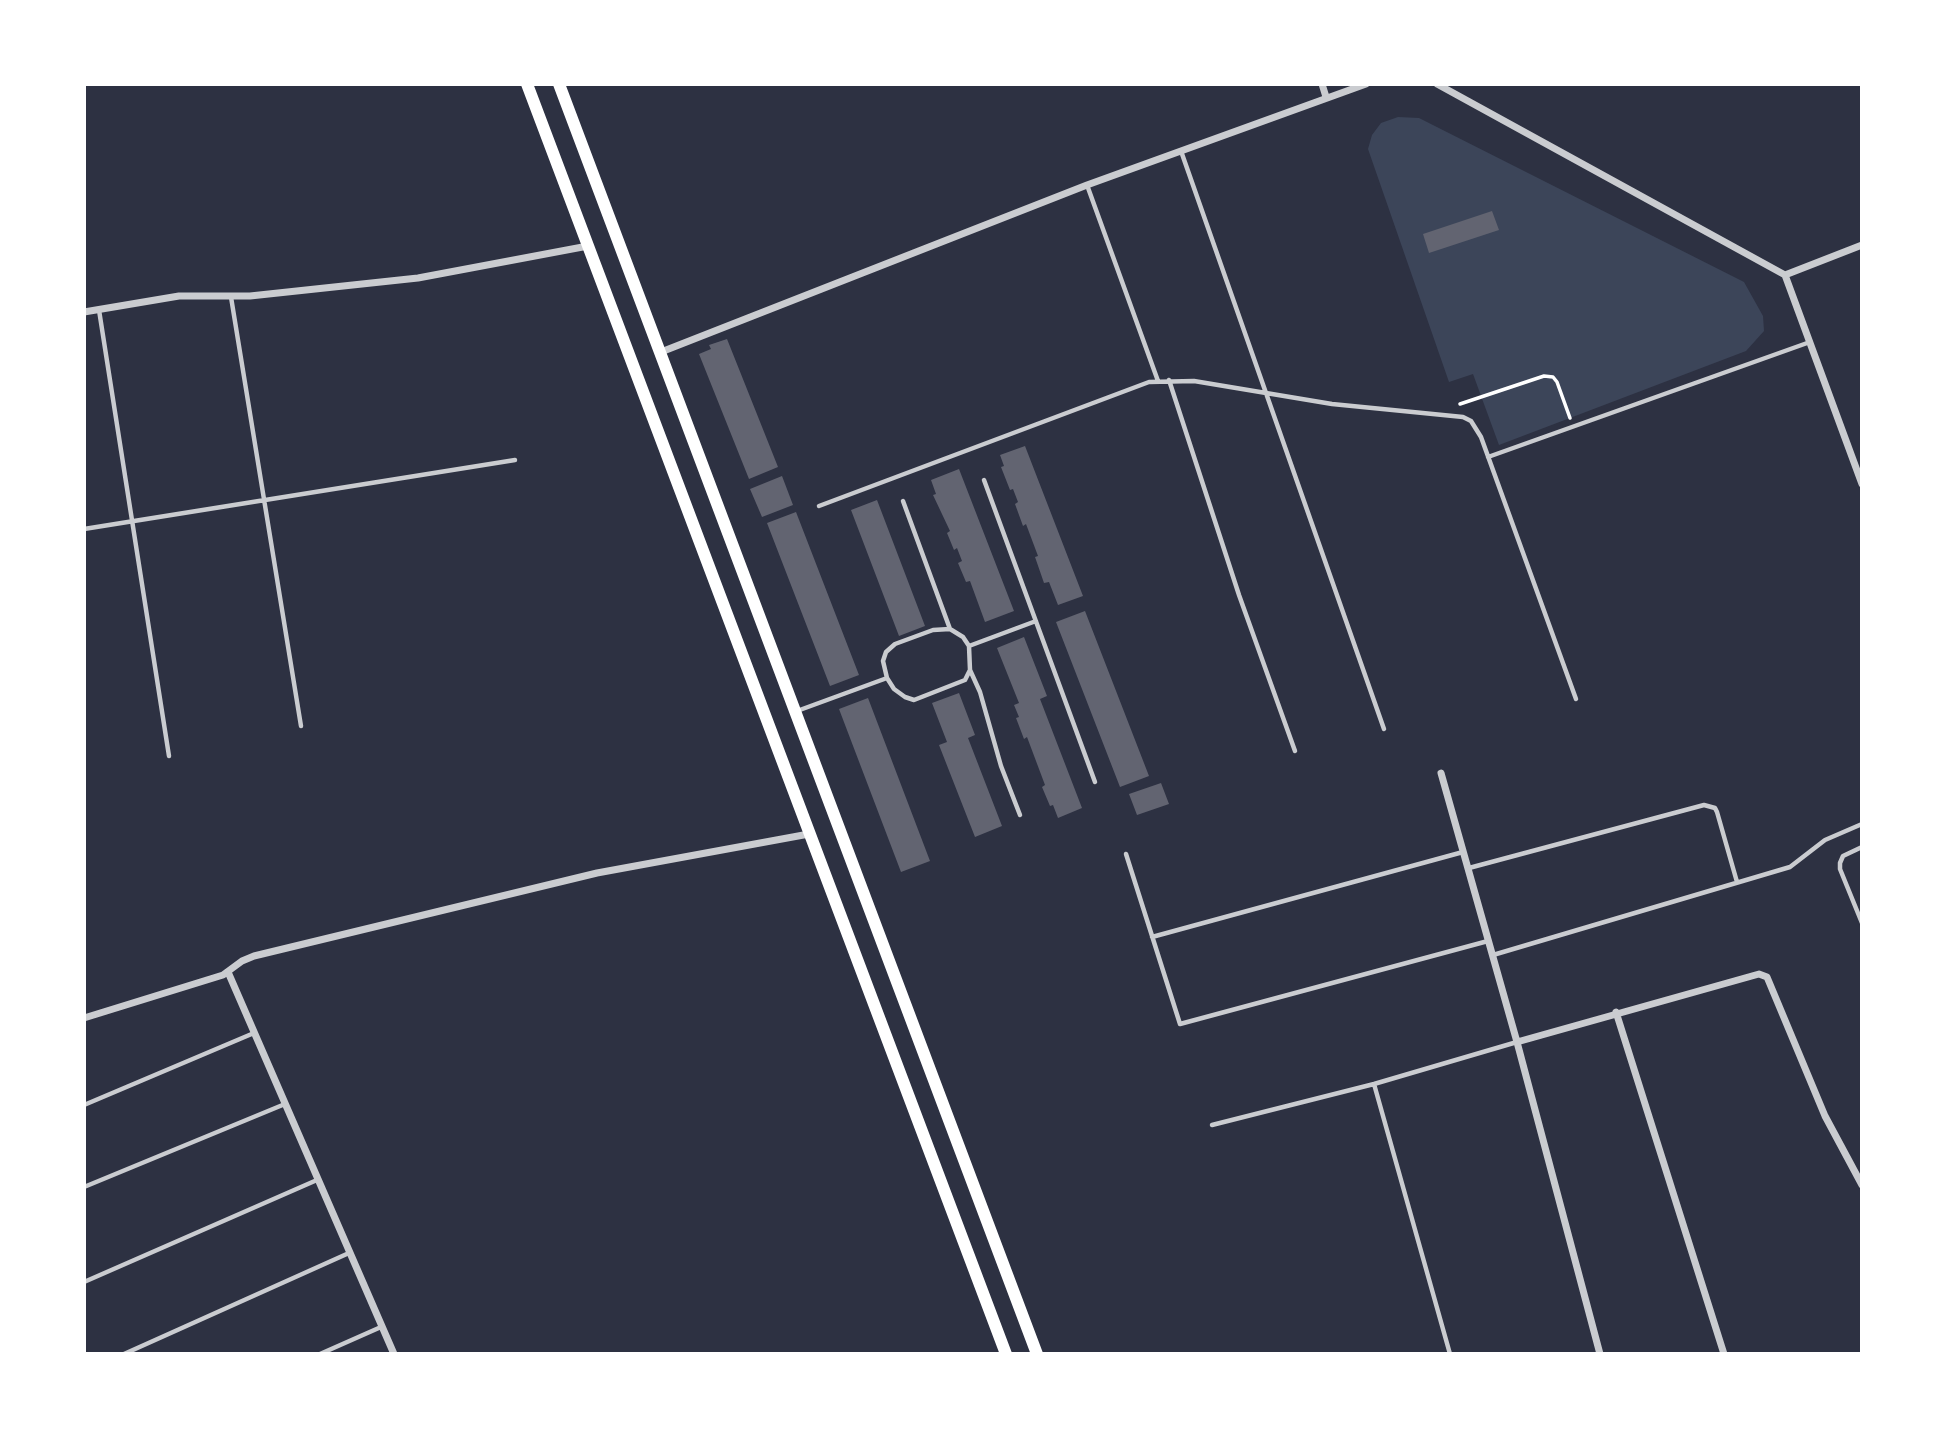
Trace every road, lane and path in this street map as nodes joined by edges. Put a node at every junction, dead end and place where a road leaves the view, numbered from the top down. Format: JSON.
{"nodes":[{"id":1,"x":527,"y":84,"type":"edge"},
{"id":2,"x":559,"y":84,"type":"edge"},
{"id":3,"x":1322,"y":84,"type":"edge"},
{"id":4,"x":1366,"y":84,"type":"edge"},
{"id":5,"x":1437,"y":84,"type":"edge"},
{"id":6,"x":1325,"y":97,"type":"junction"},
{"id":7,"x":1180,"y":151,"type":"junction"},
{"id":8,"x":1087,"y":186,"type":"junction"},
{"id":9,"x":1862,"y":245,"type":"edge"},
{"id":10,"x":588,"y":246,"type":"junction"},
{"id":11,"x":1785,"y":275,"type":"junction"},
{"id":12,"x":231,"y":296,"type":"junction"},
{"id":13,"x":99,"y":309,"type":"junction"},
{"id":14,"x":84,"y":312,"type":"edge"},
{"id":15,"x":1810,"y":342,"type":"junction"},
{"id":16,"x":660,"y":352,"type":"junction"},
{"id":17,"x":1169,"y":380,"type":"junction"},
{"id":18,"x":1158,"y":381,"type":"junction"},
{"id":19,"x":1265,"y":393,"type":"junction"},
{"id":20,"x":1457,"y":405,"type":"dead end"},
{"id":21,"x":1573,"y":427,"type":"junction"},
{"id":22,"x":1488,"y":457,"type":"junction"},
{"id":23,"x":514,"y":460,"type":"dead end"},
{"id":24,"x":1860,"y":474,"type":"edge"},
{"id":25,"x":984,"y":480,"type":"dead end"},
{"id":26,"x":1862,"y":484,"type":"edge"},
{"id":27,"x":264,"y":500,"type":"junction"},
{"id":28,"x":903,"y":501,"type":"dead end"},
{"id":29,"x":819,"y":506,"type":"dead end"},
{"id":30,"x":132,"y":521,"type":"junction"},
{"id":31,"x":84,"y":529,"type":"edge"},
{"id":32,"x":1036,"y":621,"type":"junction"},
{"id":33,"x":950,"y":629,"type":"junction"},
{"id":34,"x":969,"y":646,"type":"junction"},
{"id":35,"x":970,"y":670,"type":"junction"},
{"id":36,"x":887,"y":678,"type":"junction"},
{"id":37,"x":1576,"y":699,"type":"dead end"},
{"id":38,"x":797,"y":712,"type":"junction"},
{"id":39,"x":301,"y":726,"type":"dead end"},
{"id":40,"x":1384,"y":729,"type":"dead end"},
{"id":41,"x":1295,"y":751,"type":"dead end"},
{"id":42,"x":169,"y":756,"type":"dead end"},
{"id":43,"x":1440,"y":773,"type":"dead end"},
{"id":44,"x":1095,"y":782,"type":"dead end"},
{"id":45,"x":1020,"y":815,"type":"dead end"},
{"id":46,"x":1862,"y":824,"type":"edge"},
{"id":47,"x":809,"y":834,"type":"junction"},
{"id":48,"x":1862,"y":847,"type":"edge"},
{"id":49,"x":1463,"y":852,"type":"junction"},
{"id":50,"x":1126,"y":854,"type":"dead end"},
{"id":51,"x":1468,"y":869,"type":"junction"},
{"id":52,"x":1737,"y":882,"type":"junction"},
{"id":53,"x":1862,"y":923,"type":"edge"},
{"id":54,"x":1152,"y":937,"type":"junction"},
{"id":55,"x":1488,"y":942,"type":"junction"},
{"id":56,"x":1492,"y":955,"type":"junction"},
{"id":57,"x":228,"y":972,"type":"junction"},
{"id":58,"x":1616,"y":1012,"type":"junction"},
{"id":59,"x":84,"y":1018,"type":"edge"},
{"id":60,"x":254,"y":1033,"type":"junction"},
{"id":61,"x":1517,"y":1042,"type":"junction"},
{"id":62,"x":1374,"y":1084,"type":"junction"},
{"id":63,"x":285,"y":1104,"type":"junction"},
{"id":64,"x":84,"y":1105,"type":"edge"},
{"id":65,"x":1212,"y":1125,"type":"dead end"},
{"id":66,"x":317,"y":1180,"type":"junction"},
{"id":67,"x":1862,"y":1185,"type":"edge"},
{"id":68,"x":84,"y":1187,"type":"edge"},
{"id":69,"x":349,"y":1253,"type":"junction"},
{"id":70,"x":84,"y":1282,"type":"edge"},
{"id":71,"x":382,"y":1327,"type":"junction"},
{"id":72,"x":124,"y":1354,"type":"edge"},
{"id":73,"x":320,"y":1354,"type":"edge"},
{"id":74,"x":394,"y":1354,"type":"edge"},
{"id":75,"x":1006,"y":1354,"type":"edge"},
{"id":76,"x":1037,"y":1354,"type":"edge"},
{"id":77,"x":1450,"y":1354,"type":"edge"},
{"id":78,"x":1600,"y":1354,"type":"edge"},
{"id":79,"x":1724,"y":1354,"type":"edge"}],
"edges":[{"from":1,"to":10,"type":"main road"},
{"from":2,"to":16,"type":"main road"},
{"from":3,"to":6,"type":"street"},
{"from":4,"to":6,"type":"street"},
{"from":5,"to":11,"type":"street"},
{"from":6,"to":7,"type":"street"},
{"from":7,"to":8,"type":"street"},
{"from":7,"to":19,"type":"lane"},
{"from":8,"to":16,"type":"street"},
{"from":8,"to":18,"type":"lane"},
{"from":9,"to":11,"type":"street"},
{"from":10,"to":12,"type":"street"},
{"from":10,"to":47,"type":"main road"},
{"from":11,"to":15,"type":"street"},
{"from":12,"to":13,"type":"street"},
{"from":12,"to":27,"type":"lane"},
{"from":13,"to":14,"type":"street"},
{"from":13,"to":30,"type":"lane"},
{"from":15,"to":21,"type":"lane"},
{"from":15,"to":24,"type":"street"},
{"from":16,"to":38,"type":"main road"},
{"from":17,"to":18,"type":"lane"},
{"from":17,"to":19,"type":"lane"},
{"from":17,"to":41,"type":"lane"},
{"from":18,"to":29,"type":"lane"},
{"from":19,"to":22,"type":"lane"},
{"from":19,"to":40,"type":"lane"},
{"from":20,"to":21,"type":"path"},
{"from":21,"to":22,"type":"lane"},
{"from":22,"to":37,"type":"lane"},
{"from":23,"to":27,"type":"lane"},
{"from":24,"to":26,"type":"street"},
{"from":25,"to":32,"type":"lane"},
{"from":27,"to":30,"type":"lane"},
{"from":27,"to":39,"type":"lane"},
{"from":28,"to":33,"type":"lane"},
{"from":30,"to":31,"type":"lane"},
{"from":30,"to":42,"type":"lane"},
{"from":32,"to":34,"type":"lane"},
{"from":32,"to":44,"type":"lane"},
{"from":33,"to":34,"type":"lane"},
{"from":33,"to":36,"type":"lane"},
{"from":34,"to":35,"type":"lane"},
{"from":35,"to":36,"type":"lane"},
{"from":35,"to":45,"type":"lane"},
{"from":36,"to":38,"type":"lane"},
{"from":38,"to":76,"type":"main road"},
{"from":43,"to":49,"type":"street"},
{"from":46,"to":52,"type":"lane"},
{"from":47,"to":57,"type":"street"},
{"from":47,"to":75,"type":"main road"},
{"from":48,"to":53,"type":"lane"},
{"from":49,"to":51,"type":"street"},
{"from":49,"to":54,"type":"lane"},
{"from":50,"to":54,"type":"lane"},
{"from":51,"to":52,"type":"lane"},
{"from":51,"to":55,"type":"street"},
{"from":52,"to":56,"type":"lane"},
{"from":54,"to":55,"type":"lane"},
{"from":55,"to":56,"type":"street"},
{"from":56,"to":61,"type":"street"},
{"from":57,"to":59,"type":"street"},
{"from":57,"to":60,"type":"street"},
{"from":58,"to":61,"type":"street"},
{"from":58,"to":67,"type":"street"},
{"from":58,"to":79,"type":"street"},
{"from":60,"to":63,"type":"street"},
{"from":60,"to":64,"type":"lane"},
{"from":61,"to":62,"type":"lane"},
{"from":61,"to":78,"type":"street"},
{"from":62,"to":65,"type":"lane"},
{"from":62,"to":77,"type":"lane"},
{"from":63,"to":66,"type":"street"},
{"from":63,"to":68,"type":"lane"},
{"from":66,"to":69,"type":"street"},
{"from":66,"to":70,"type":"lane"},
{"from":69,"to":71,"type":"street"},
{"from":69,"to":72,"type":"lane"},
{"from":71,"to":73,"type":"lane"},
{"from":71,"to":74,"type":"street"}]}
